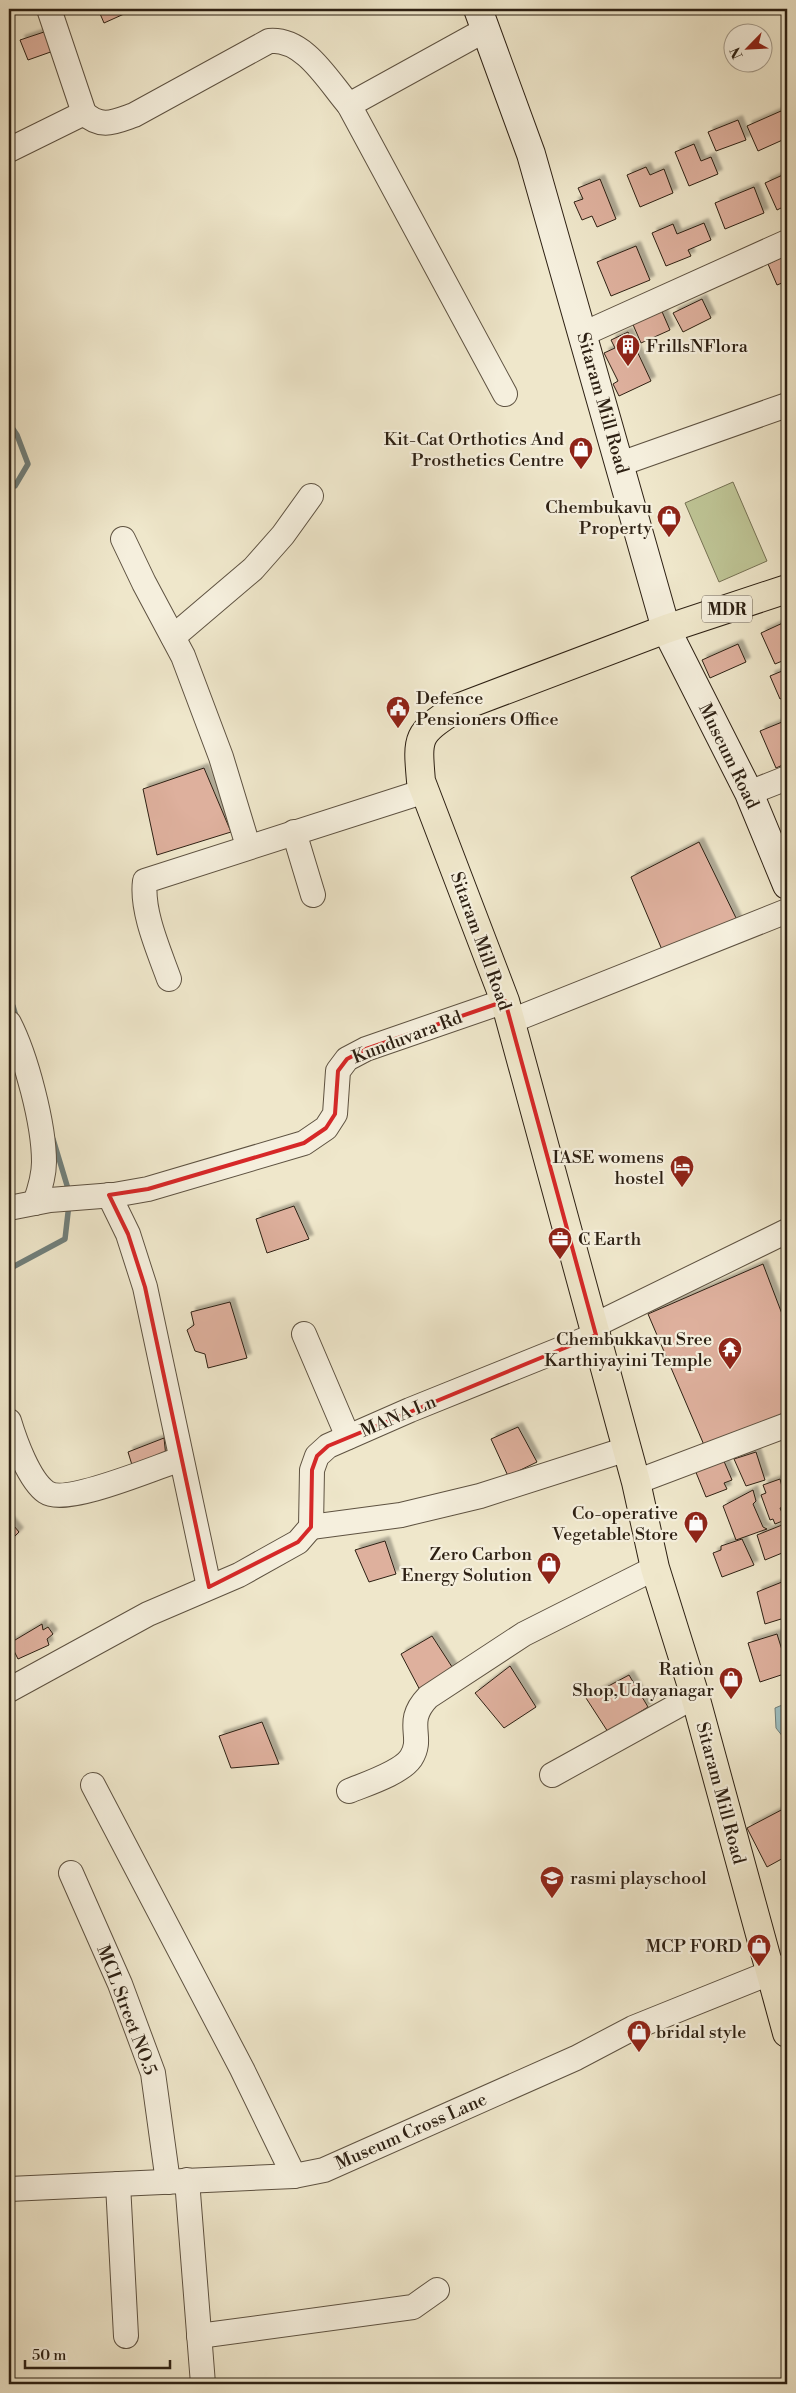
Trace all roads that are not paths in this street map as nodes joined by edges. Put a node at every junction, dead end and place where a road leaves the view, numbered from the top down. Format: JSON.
{"nodes":[{"id":1,"x":49,"y":9,"type":"edge"},
{"id":2,"x":482,"y":20,"type":"edge"},
{"id":3,"x":348,"y":106,"type":"junction"},
{"id":4,"x":84,"y":113,"type":"junction"},
{"id":5,"x":9,"y":150,"type":"edge"},
{"id":6,"x":787,"y":242,"type":"edge"},
{"id":7,"x":583,"y":334,"type":"junction"},
{"id":8,"x":505,"y":394,"type":"dead end"},
{"id":9,"x":787,"y":405,"type":"edge"},
{"id":10,"x":620,"y":464,"type":"junction"},
{"id":11,"x":311,"y":496,"type":"dead end"},
{"id":12,"x":123,"y":538,"type":"dead end"},
{"id":13,"x":787,"y":589,"type":"edge"},
{"id":14,"x":666,"y":629,"type":"junction"},
{"id":15,"x":173,"y":637,"type":"junction"},
{"id":16,"x":787,"y":778,"type":"edge"},
{"id":17,"x":425,"y":791,"type":"junction"},
{"id":18,"x":749,"y":793,"type":"junction"},
{"id":19,"x":294,"y":832,"type":"junction"},
{"id":20,"x":248,"y":846,"type":"junction"},
{"id":21,"x":787,"y":885,"type":"edge"},
{"id":22,"x":313,"y":895,"type":"dead end"},
{"id":23,"x":787,"y":911,"type":"edge"},
{"id":24,"x":169,"y":979,"type":"dead end"},
{"id":25,"x":508,"y":1011,"type":"junction"},
{"id":26,"x":9,"y":1023,"type":"edge"},
{"id":27,"x":109,"y":1195,"type":"junction"},
{"id":28,"x":43,"y":1202,"type":"junction"},
{"id":29,"x":9,"y":1208,"type":"edge"},
{"id":30,"x":787,"y":1231,"type":"edge"},
{"id":31,"x":594,"y":1330,"type":"junction"},
{"id":32,"x":304,"y":1334,"type":"dead end"},
{"id":33,"x":9,"y":1421,"type":"edge"},
{"id":34,"x":787,"y":1425,"type":"edge"},
{"id":35,"x":348,"y":1437,"type":"junction"},
{"id":36,"x":627,"y":1449,"type":"junction"},
{"id":37,"x":181,"y":1459,"type":"junction"},
{"id":38,"x":636,"y":1482,"type":"junction"},
{"id":39,"x":311,"y":1527,"type":"junction"},
{"id":40,"x":655,"y":1568,"type":"junction"},
{"id":41,"x":209,"y":1588,"type":"junction"},
{"id":42,"x":9,"y":1690,"type":"edge"},
{"id":43,"x":695,"y":1696,"type":"junction"},
{"id":44,"x":552,"y":1775,"type":"dead end"},
{"id":45,"x":93,"y":1784,"type":"dead end"},
{"id":46,"x":349,"y":1791,"type":"dead end"},
{"id":47,"x":71,"y":1873,"type":"dead end"},
{"id":48,"x":779,"y":1969,"type":"edge"},
{"id":49,"x":787,"y":2033,"type":"edge"},
{"id":50,"x":294,"y":2176,"type":"junction"},
{"id":51,"x":177,"y":2181,"type":"junction"},
{"id":52,"x":118,"y":2184,"type":"junction"},
{"id":53,"x":9,"y":2189,"type":"edge"},
{"id":54,"x":437,"y":2290,"type":"dead end"},
{"id":55,"x":126,"y":2336,"type":"dead end"},
{"id":56,"x":199,"y":2336,"type":"junction"},
{"id":57,"x":203,"y":2384,"type":"edge"}],
"edges":[{"from":1,"to":4,"type":"street"},
{"from":2,"to":3,"type":"street"},
{"from":2,"to":7,"type":"main road","name":"Sitaram Mill Road"},
{"from":3,"to":4,"type":"street"},
{"from":3,"to":8,"type":"street"},
{"from":4,"to":5,"type":"street"},
{"from":6,"to":7,"type":"street"},
{"from":7,"to":10,"type":"main road","name":"Sitaram Mill Road"},
{"from":9,"to":10,"type":"street"},
{"from":10,"to":14,"type":"main road","name":"Sitaram Mill Road"},
{"from":11,"to":15,"type":"street"},
{"from":12,"to":15,"type":"street"},
{"from":13,"to":14,"type":"main road","number":"MDR"},
{"from":14,"to":17,"type":"main road","name":"Sitaram Mill Road"},
{"from":14,"to":18,"type":"main road","name":"Museum Road"},
{"from":15,"to":20,"type":"street"},
{"from":16,"to":18,"type":"street"},
{"from":17,"to":19,"type":"street"},
{"from":17,"to":25,"type":"main road","name":"Sitaram Mill Road"},
{"from":18,"to":21,"type":"main road","name":"Museum Road"},
{"from":19,"to":20,"type":"street"},
{"from":19,"to":22,"type":"street"},
{"from":20,"to":24,"type":"street"},
{"from":23,"to":25,"type":"street","name":"Kunduvara Rd"},
{"from":25,"to":27,"type":"street","name":"Kunduvara Rd"},
{"from":25,"to":31,"type":"main road","name":"Sitaram Mill Road"},
{"from":26,"to":28,"type":"street"},
{"from":27,"to":28,"type":"street","name":"Kunduvara Rd"},
{"from":27,"to":37,"type":"street"},
{"from":28,"to":29,"type":"street","name":"Kunduvara Rd"},
{"from":30,"to":31,"type":"street","name":"MANA Ln"},
{"from":31,"to":35,"type":"street","name":"MANA Ln"},
{"from":31,"to":36,"type":"main road","name":"Sitaram Mill Road"},
{"from":32,"to":35,"type":"street"},
{"from":33,"to":37,"type":"street"},
{"from":34,"to":38,"type":"street"},
{"from":35,"to":39,"type":"street","name":"MANA Ln"},
{"from":36,"to":38,"type":"main road","name":"Sitaram Mill Road"},
{"from":36,"to":39,"type":"street"},
{"from":37,"to":41,"type":"street"},
{"from":38,"to":40,"type":"main road","name":"Sitaram Mill Road"},
{"from":39,"to":41,"type":"street"},
{"from":40,"to":43,"type":"main road","name":"Sitaram Mill Road"},
{"from":40,"to":46,"type":"street"},
{"from":41,"to":42,"type":"street"},
{"from":43,"to":44,"type":"street"},
{"from":43,"to":48,"type":"main road","name":"Sitaram Mill Road"},
{"from":45,"to":50,"type":"street"},
{"from":47,"to":51,"type":"street","name":"MCL Street NO.5"},
{"from":48,"to":49,"type":"main road","name":"Sitaram Mill Road"},
{"from":48,"to":50,"type":"street","name":"Museum Cross Lane"},
{"from":50,"to":51,"type":"street","name":"Museum Cross Lane"},
{"from":51,"to":52,"type":"street","name":"Museum Cross Lane"},
{"from":51,"to":56,"type":"street","name":"MCL Street NO.5"},
{"from":52,"to":53,"type":"street","name":"Museum Cross Lane"},
{"from":52,"to":55,"type":"street"},
{"from":54,"to":56,"type":"street"},
{"from":56,"to":57,"type":"street","name":"MCL Street NO.5"}]}
